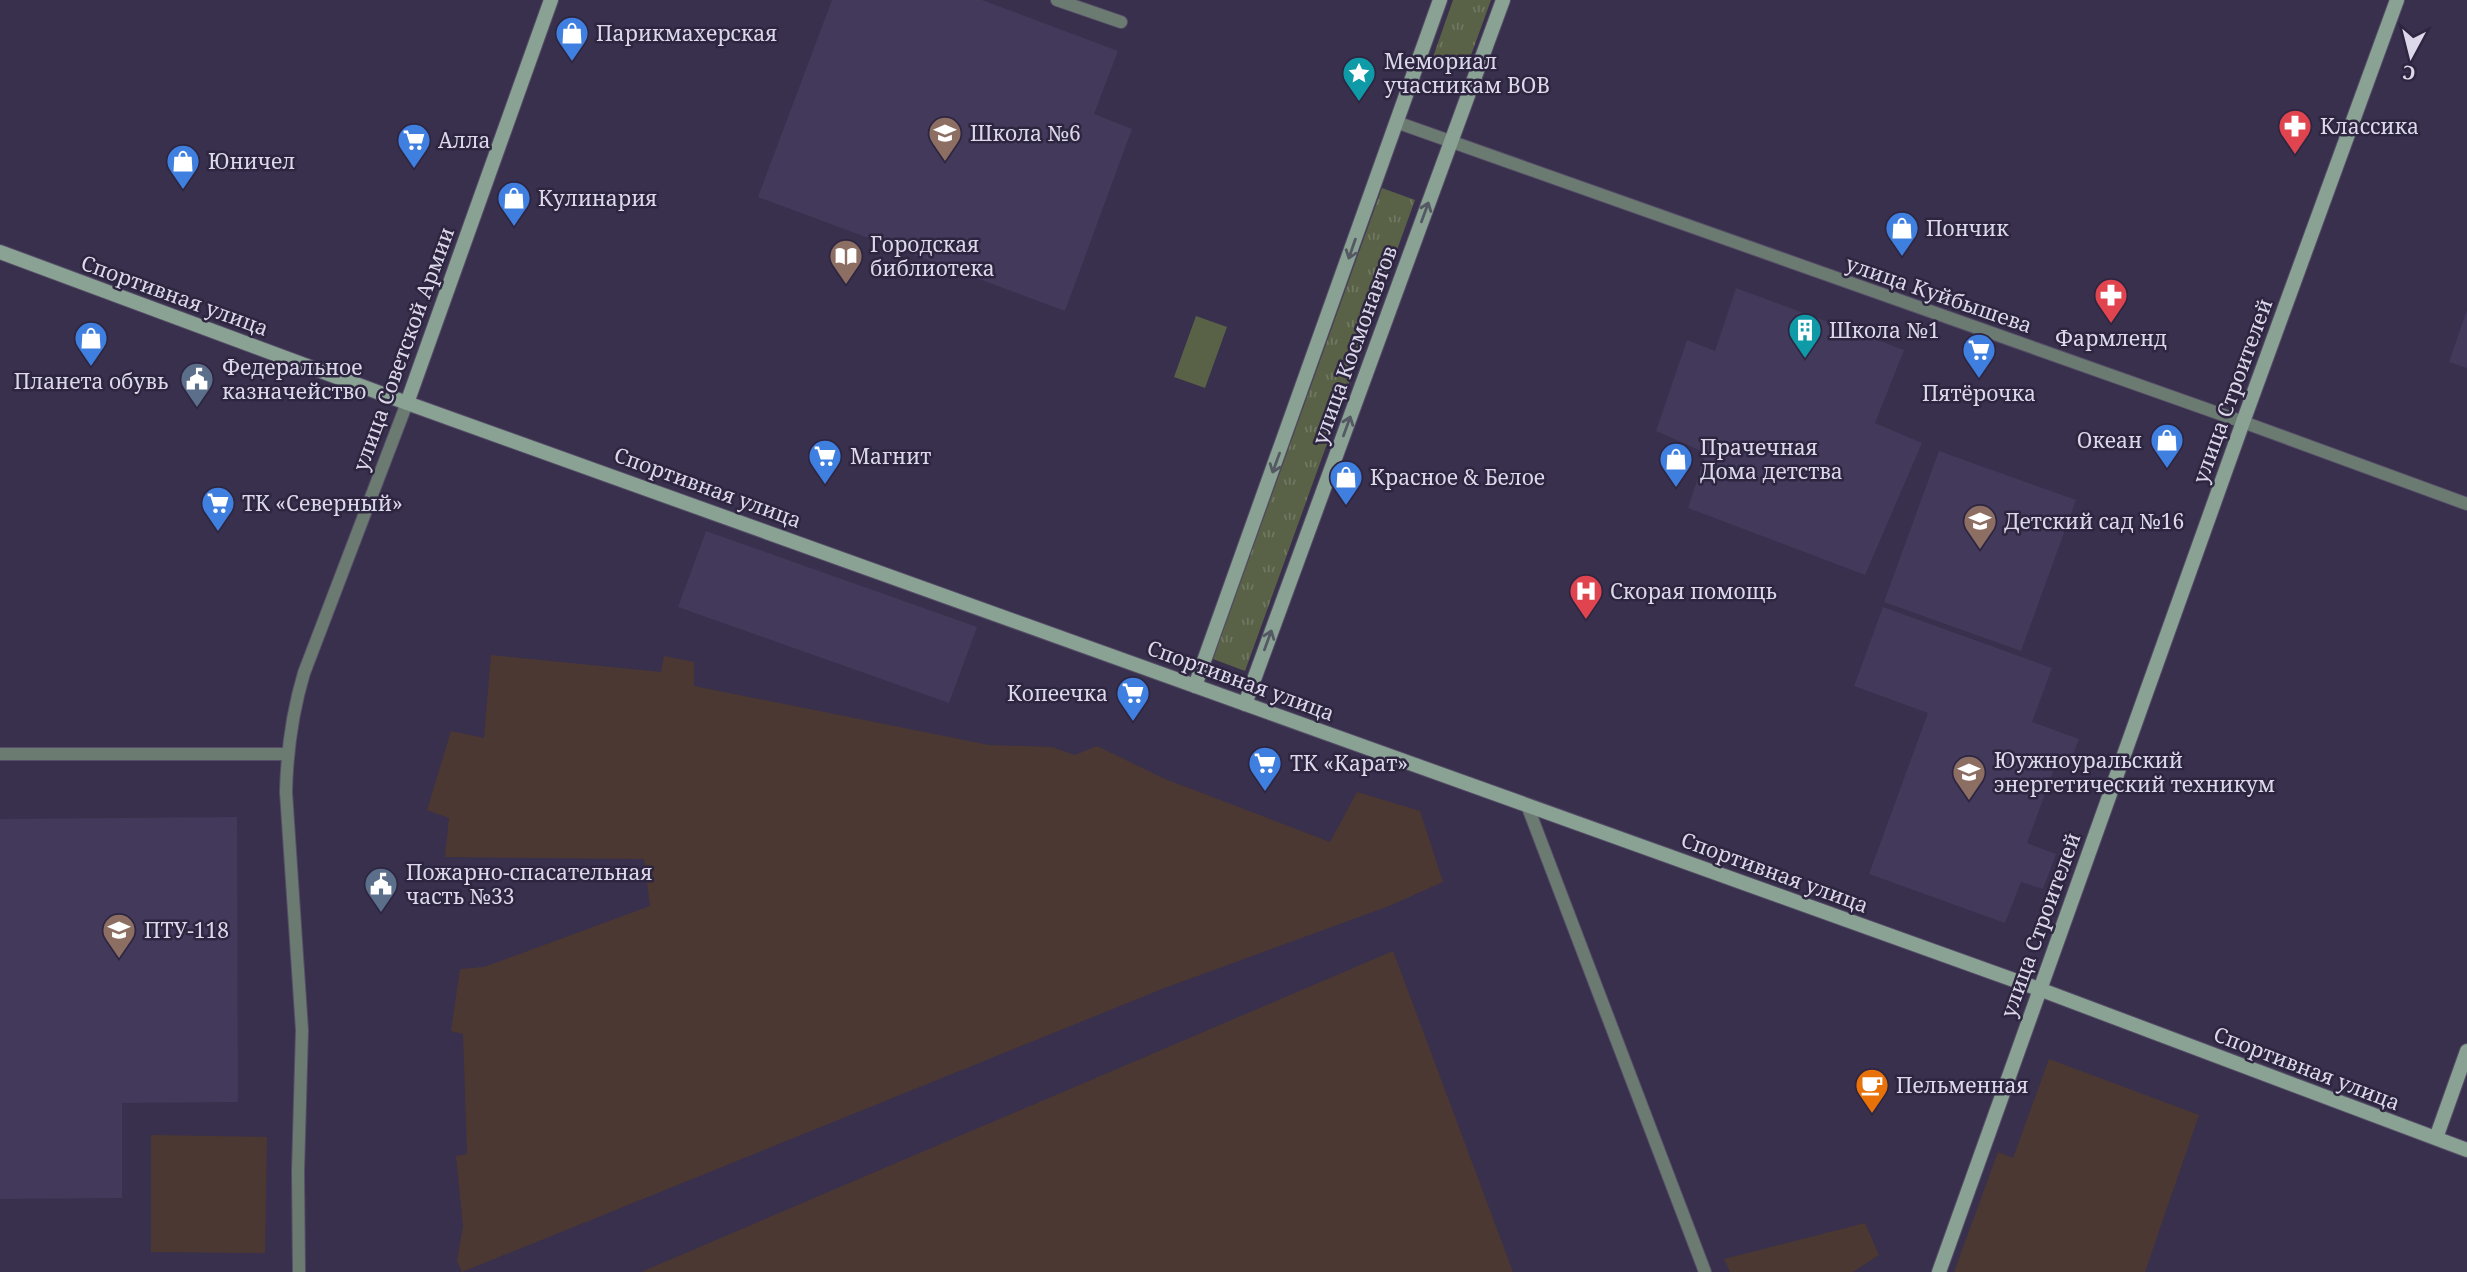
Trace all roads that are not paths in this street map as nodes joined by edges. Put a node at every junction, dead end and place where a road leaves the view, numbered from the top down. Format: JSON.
{"nodes":[{"id":1,"x":551,"y":0,"type":"edge"},
{"id":2,"x":1057,"y":0,"type":"edge"},
{"id":3,"x":1440,"y":0,"type":"edge"},
{"id":4,"x":1503,"y":0,"type":"edge"},
{"id":5,"x":2397,"y":0,"type":"edge"},
{"id":6,"x":1121,"y":22,"type":"dead end"},
{"id":7,"x":1396,"y":122,"type":"junction"},
{"id":8,"x":1451,"y":142,"type":"junction"},
{"id":9,"x":0,"y":252,"type":"edge"},
{"id":10,"x":407,"y":403,"type":"junction"},
{"id":11,"x":2243,"y":422,"type":"junction"},
{"id":12,"x":2467,"y":504,"type":"edge"},
{"id":13,"x":1195,"y":686,"type":"junction"},
{"id":14,"x":1245,"y":704,"type":"junction"},
{"id":15,"x":0,"y":754,"type":"edge"},
{"id":16,"x":287,"y":754,"type":"junction"},
{"id":17,"x":1527,"y":805,"type":"junction"},
{"id":18,"x":2039,"y":989,"type":"junction"},
{"id":19,"x":2467,"y":1051,"type":"edge"},
{"id":20,"x":2436,"y":1139,"type":"junction"},
{"id":21,"x":2467,"y":1150,"type":"edge"},
{"id":22,"x":299,"y":1272,"type":"edge"},
{"id":23,"x":1705,"y":1272,"type":"edge"},
{"id":24,"x":1939,"y":1272,"type":"edge"}],
"edges":[{"from":1,"to":10,"type":"street","name":"улица Советской Армии"},
{"from":2,"to":6,"type":"street"},
{"from":3,"to":7,"type":"street","name":"улица Космонавтов"},
{"from":4,"to":8,"type":"street","name":"улица Космонавтов"},
{"from":5,"to":11,"type":"street","name":"улица Строителей"},
{"from":7,"to":8,"type":"street","name":"улица Куйбышева"},
{"from":7,"to":13,"type":"street","name":"улица Космонавтов","one_way":true},
{"from":8,"to":11,"type":"street","name":"улица Куйбышева"},
{"from":14,"to":8,"type":"street","name":"улица Космонавтов","one_way":true},
{"from":9,"to":10,"type":"street","name":"Спортивная улица"},
{"from":10,"to":13,"type":"street","name":"Спортивная улица"},
{"from":10,"to":16,"type":"street","name":"улица Советской Армии"},
{"from":11,"to":12,"type":"street","name":"улица Куйбышева"},
{"from":11,"to":18,"type":"street","name":"улица Строителей"},
{"from":13,"to":14,"type":"street","name":"Спортивная улица"},
{"from":14,"to":17,"type":"street","name":"Спортивная улица"},
{"from":15,"to":16,"type":"street"},
{"from":16,"to":22,"type":"street","name":"улица Советской Армии"},
{"from":17,"to":18,"type":"street","name":"Спортивная улица"},
{"from":17,"to":23,"type":"street"},
{"from":18,"to":20,"type":"street","name":"Спортивная улица"},
{"from":18,"to":24,"type":"street","name":"улица Строителей"},
{"from":19,"to":20,"type":"street"},
{"from":20,"to":21,"type":"street","name":"Спортивная улица"}]}
